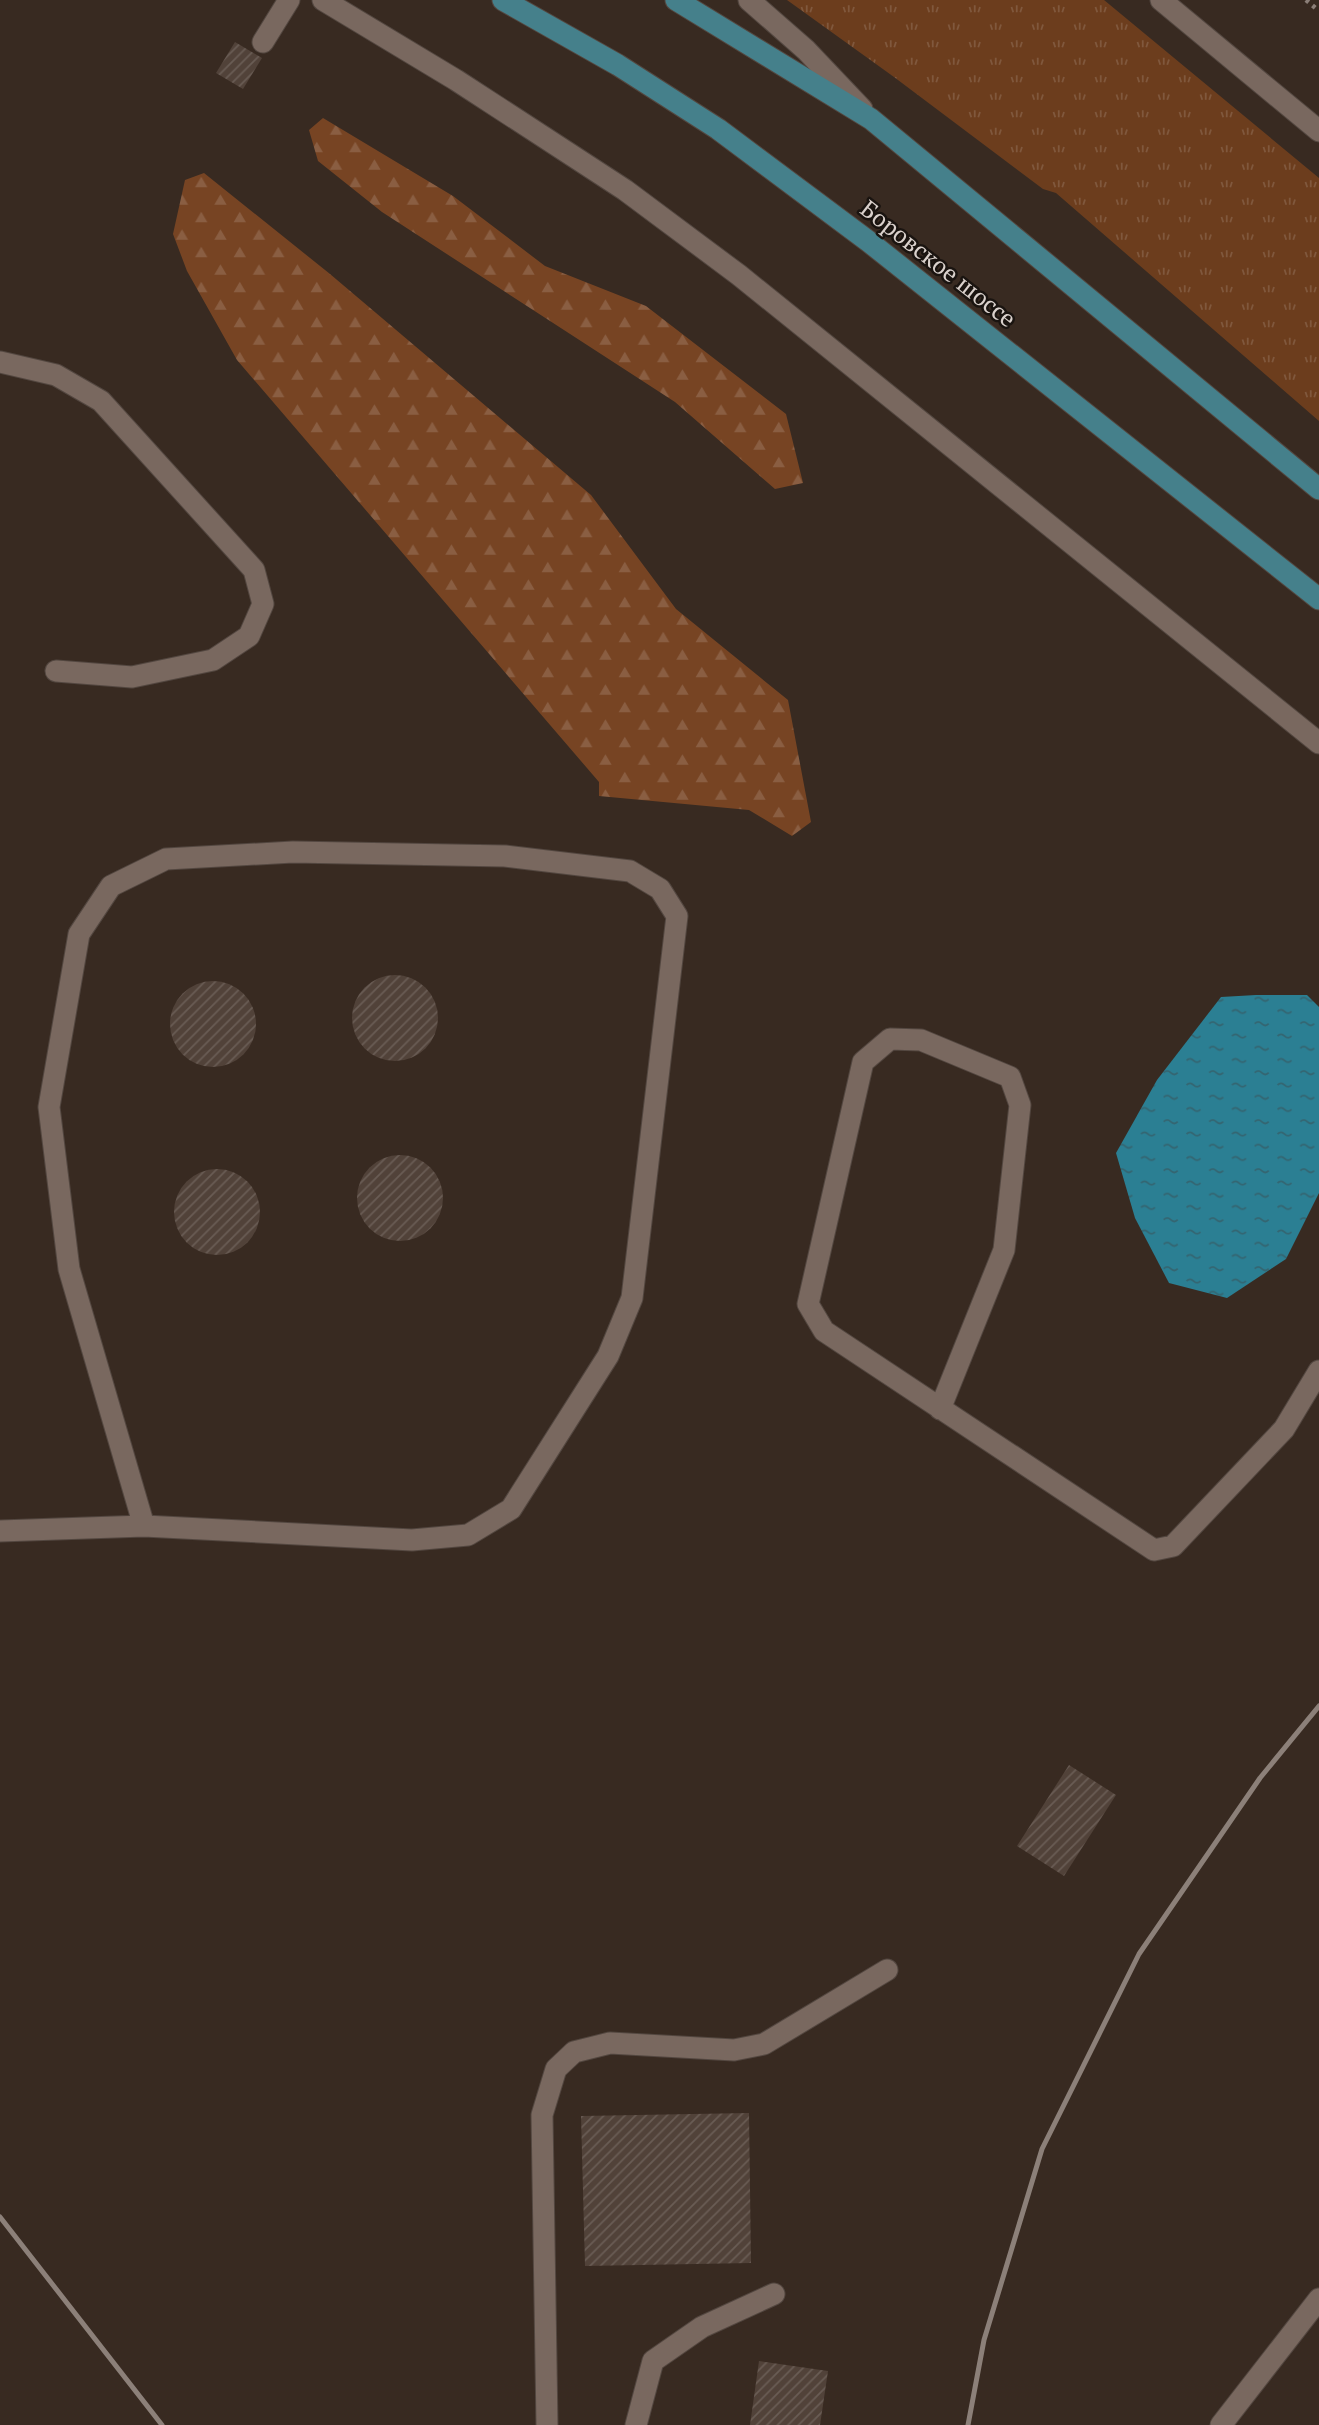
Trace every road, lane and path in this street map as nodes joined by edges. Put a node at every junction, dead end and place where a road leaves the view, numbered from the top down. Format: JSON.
{"nodes":[{"id":1,"x":289,"y":0,"type":"edge"},
{"id":2,"x":323,"y":0,"type":"edge"},
{"id":3,"x":503,"y":0,"type":"edge"},
{"id":4,"x":677,"y":0,"type":"edge"},
{"id":5,"x":749,"y":0,"type":"edge"},
{"id":6,"x":1161,"y":0,"type":"edge"},
{"id":7,"x":1306,"y":0,"type":"edge"},
{"id":8,"x":1319,"y":11,"type":"edge"},
{"id":9,"x":263,"y":42,"type":"dead end"},
{"id":10,"x":870,"y":119,"type":"junction"},
{"id":11,"x":1319,"y":131,"type":"edge"},
{"id":12,"x":0,"y":362,"type":"edge"},
{"id":13,"x":1319,"y":489,"type":"edge"},
{"id":14,"x":1319,"y":599,"type":"edge"},
{"id":15,"x":56,"y":670,"type":"dead end"},
{"id":16,"x":1319,"y":743,"type":"edge"},
{"id":17,"x":1319,"y":1371,"type":"edge"},
{"id":18,"x":940,"y":1409,"type":"junction"},
{"id":19,"x":144,"y":1526,"type":"junction"},
{"id":20,"x":0,"y":1531,"type":"edge"},
{"id":21,"x":887,"y":1970,"type":"dead end"},
{"id":22,"x":774,"y":2294,"type":"dead end"},
{"id":23,"x":1319,"y":2299,"type":"edge"},
{"id":24,"x":547,"y":2425,"type":"edge"},
{"id":25,"x":636,"y":2425,"type":"edge"},
{"id":26,"x":1221,"y":2425,"type":"edge"}],
"edges":[{"from":1,"to":9,"type":"street"},
{"from":2,"to":16,"type":"street"},
{"from":3,"to":14,"type":"main road","name":"Боровское шоссе"},
{"from":4,"to":10,"type":"main road"},
{"from":5,"to":10,"type":"street"},
{"from":6,"to":11,"type":"street"},
{"from":7,"to":8,"type":"path"},
{"from":10,"to":13,"type":"main road"},
{"from":12,"to":15,"type":"street"},
{"from":17,"to":18,"type":"street"},
{"from":18,"to":18,"type":"street"},
{"from":19,"to":19,"type":"street"},
{"from":19,"to":20,"type":"street"},
{"from":21,"to":24,"type":"street"},
{"from":22,"to":25,"type":"street"},
{"from":23,"to":26,"type":"street"}]}
